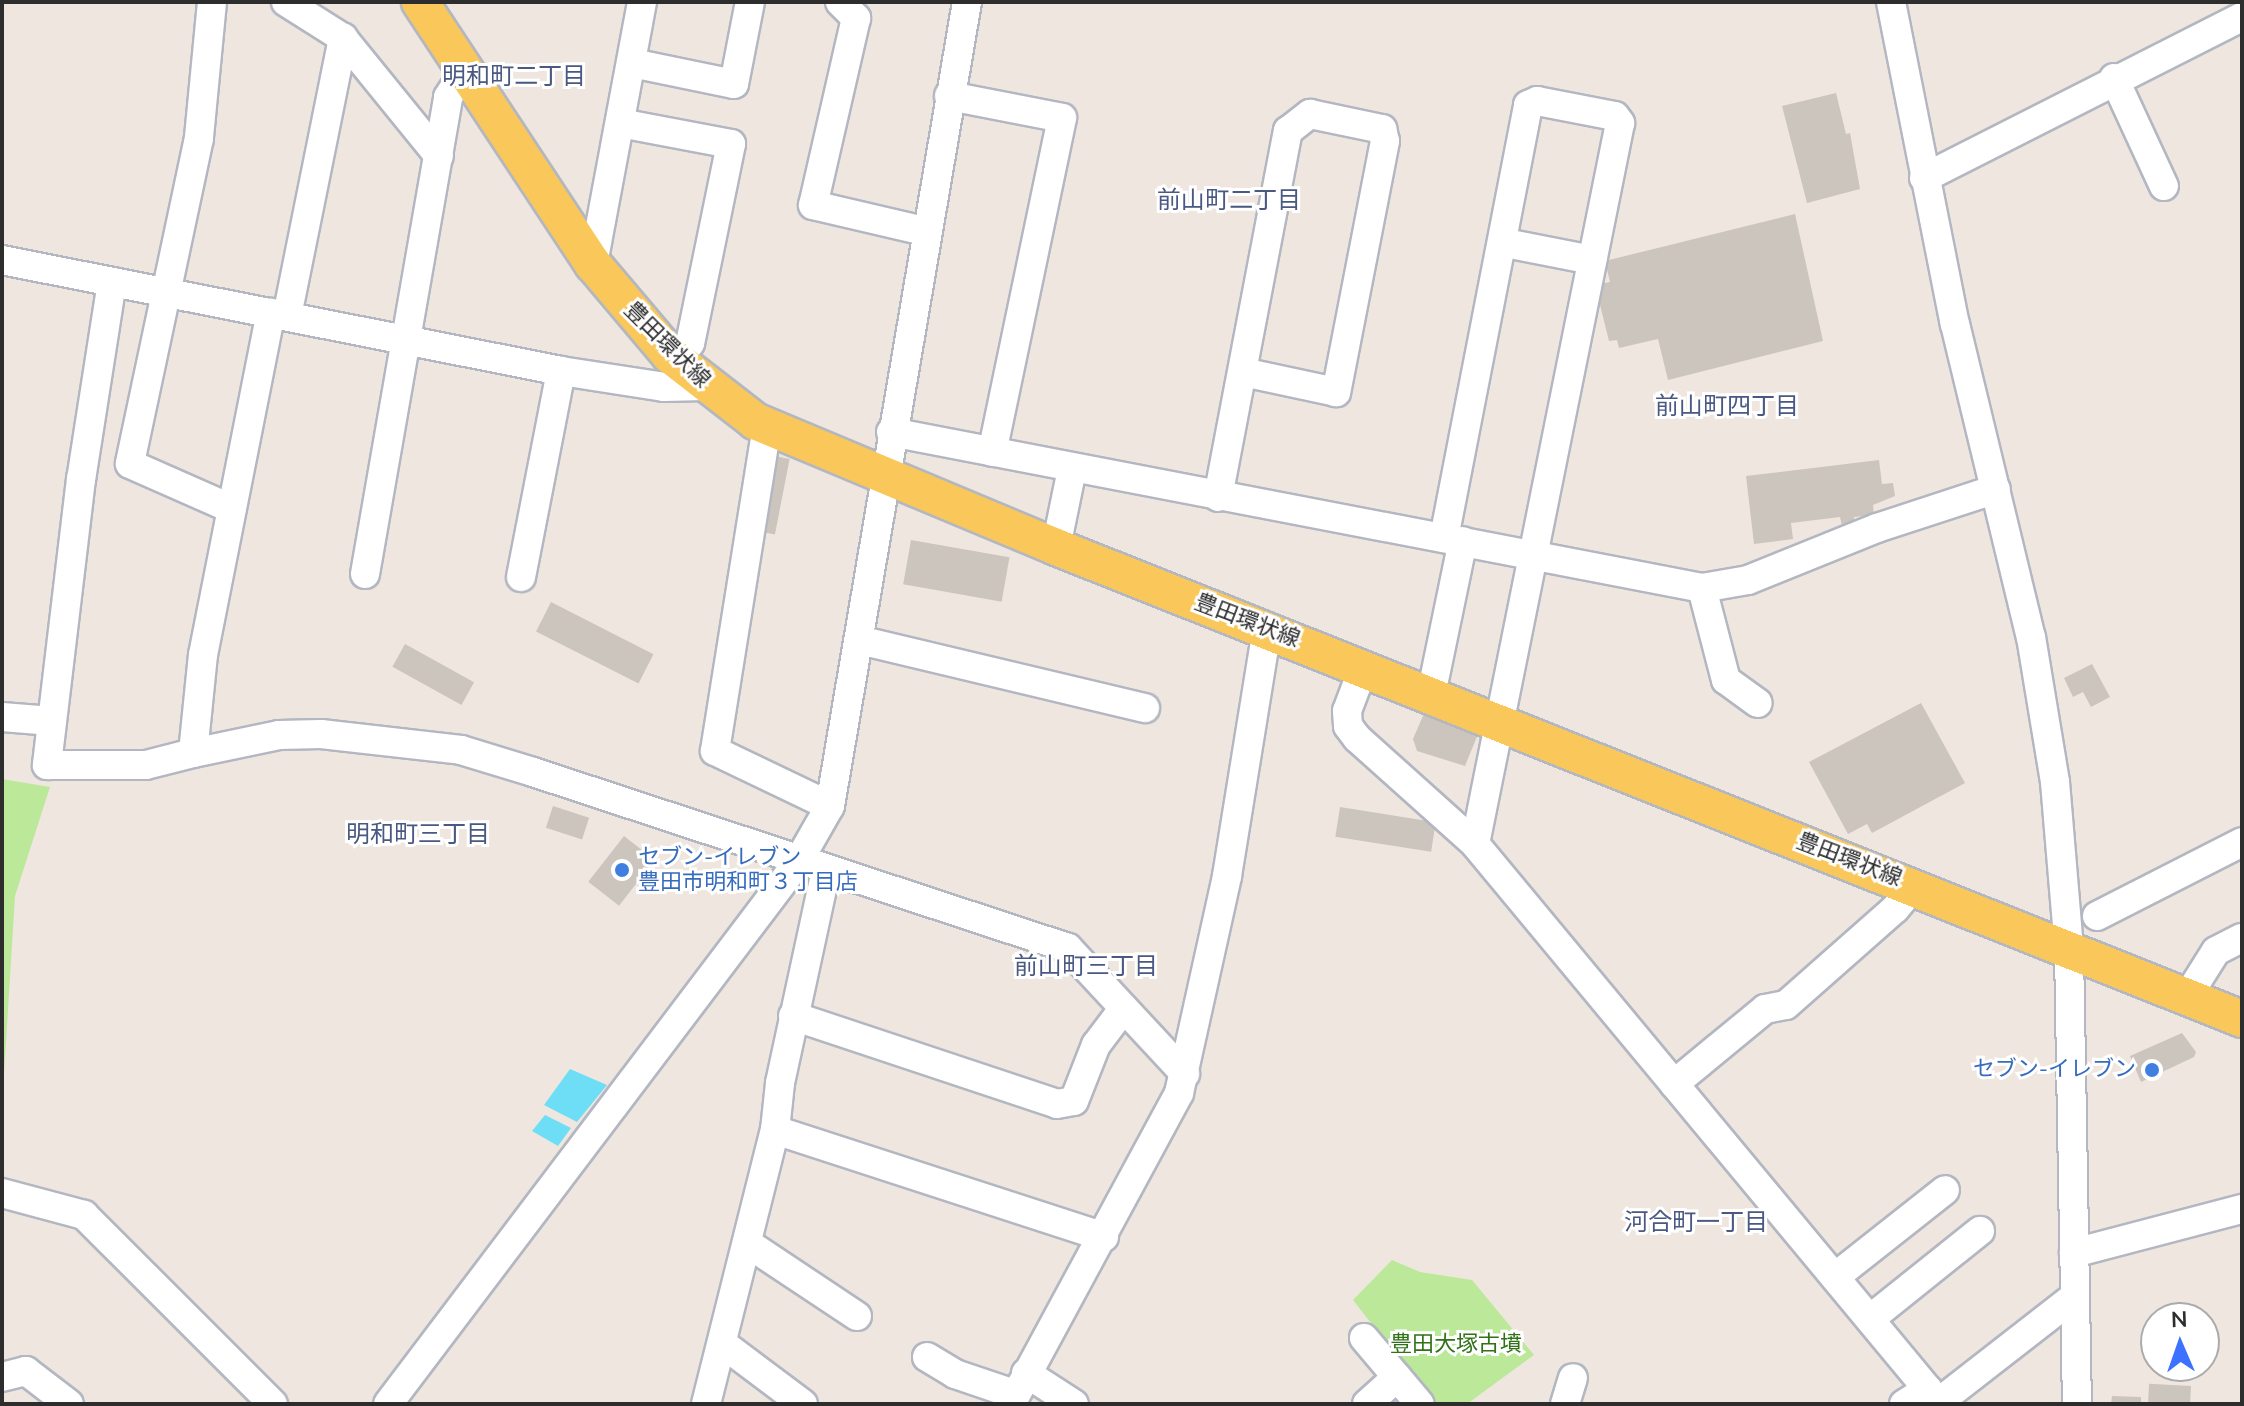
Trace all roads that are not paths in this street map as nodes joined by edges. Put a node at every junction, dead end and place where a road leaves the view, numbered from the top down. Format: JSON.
{"nodes":[{"id":1,"x":212,"y":2,"type":"edge"},
{"id":2,"x":286,"y":2,"type":"edge"},
{"id":3,"x":420,"y":2,"type":"edge"},
{"id":4,"x":642,"y":2,"type":"edge"},
{"id":5,"x":750,"y":2,"type":"edge"},
{"id":6,"x":840,"y":2,"type":"edge"},
{"id":7,"x":967,"y":2,"type":"edge"},
{"id":8,"x":1891,"y":2,"type":"edge"},
{"id":9,"x":2242,"y":17,"type":"edge"},
{"id":10,"x":343,"y":38,"type":"junction"},
{"id":11,"x":632,"y":63,"type":"junction"},
{"id":12,"x":467,"y":68,"type":"junction"},
{"id":13,"x":2114,"y":78,"type":"junction"},
{"id":14,"x":949,"y":96,"type":"junction"},
{"id":15,"x":620,"y":123,"type":"junction"},
{"id":16,"x":439,"y":156,"type":"junction"},
{"id":17,"x":1924,"y":178,"type":"junction"},
{"id":18,"x":2164,"y":186,"type":"dead end"},
{"id":19,"x":924,"y":231,"type":"junction"},
{"id":20,"x":1505,"y":243,"type":"junction"},
{"id":21,"x":2,"y":260,"type":"edge"},
{"id":22,"x":1592,"y":260,"type":"junction"},
{"id":23,"x":593,"y":264,"type":"junction"},
{"id":24,"x":112,"y":282,"type":"junction"},
{"id":25,"x":167,"y":293,"type":"junction"},
{"id":26,"x":279,"y":314,"type":"junction"},
{"id":27,"x":408,"y":340,"type":"junction"},
{"id":28,"x":677,"y":361,"type":"junction"},
{"id":29,"x":561,"y":371,"type":"junction"},
{"id":30,"x":1243,"y":372,"type":"junction"},
{"id":31,"x":704,"y":386,"type":"junction"},
{"id":32,"x":767,"y":426,"type":"junction"},
{"id":33,"x":891,"y":432,"type":"junction"},
{"id":34,"x":992,"y":452,"type":"junction"},
{"id":35,"x":1072,"y":469,"type":"junction"},
{"id":36,"x":884,"y":477,"type":"junction"},
{"id":37,"x":1996,"y":489,"type":"junction"},
{"id":38,"x":1218,"y":497,"type":"junction"},
{"id":39,"x":232,"y":509,"type":"junction"},
{"id":40,"x":1453,"y":540,"type":"junction"},
{"id":41,"x":1056,"y":547,"type":"junction"},
{"id":42,"x":1531,"y":554,"type":"junction"},
{"id":43,"x":365,"y":574,"type":"dead end"},
{"id":44,"x":521,"y":577,"type":"dead end"},
{"id":45,"x":1702,"y":588,"type":"junction"},
{"id":46,"x":1267,"y":629,"type":"junction"},
{"id":47,"x":859,"y":640,"type":"junction"},
{"id":48,"x":1364,"y":666,"type":"junction"},
{"id":49,"x":1431,"y":695,"type":"junction"},
{"id":50,"x":1758,"y":703,"type":"dead end"},
{"id":51,"x":1145,"y":708,"type":"dead end"},
{"id":52,"x":2,"y":717,"type":"edge"},
{"id":53,"x":52,"y":721,"type":"junction"},
{"id":54,"x":1497,"y":724,"type":"junction"},
{"id":55,"x":193,"y":753,"type":"junction"},
{"id":56,"x":830,"y":806,"type":"junction"},
{"id":57,"x":2242,"y":842,"type":"edge"},
{"id":58,"x":1475,"y":844,"type":"junction"},
{"id":59,"x":798,"y":862,"type":"junction"},
{"id":60,"x":826,"y":870,"type":"junction"},
{"id":61,"x":1914,"y":886,"type":"junction"},
{"id":62,"x":2097,"y":916,"type":"dead end"},
{"id":63,"x":2242,"y":938,"type":"edge"},
{"id":64,"x":2069,"y":950,"type":"junction"},
{"id":65,"x":2187,"y":997,"type":"junction"},
{"id":66,"x":1124,"y":1008,"type":"junction"},
{"id":67,"x":793,"y":1016,"type":"junction"},
{"id":68,"x":2242,"y":1019,"type":"edge"},
{"id":69,"x":1185,"y":1074,"type":"junction"},
{"id":70,"x":1674,"y":1084,"type":"junction"},
{"id":71,"x":775,"y":1130,"type":"junction"},
{"id":72,"x":1945,"y":1190,"type":"dead end"},
{"id":73,"x":2,"y":1193,"type":"edge"},
{"id":74,"x":2242,"y":1209,"type":"edge"},
{"id":75,"x":1980,"y":1231,"type":"dead end"},
{"id":76,"x":1104,"y":1237,"type":"junction"},
{"id":77,"x":747,"y":1243,"type":"junction"},
{"id":78,"x":2074,"y":1253,"type":"junction"},
{"id":79,"x":1835,"y":1277,"type":"junction"},
{"id":80,"x":2075,"y":1296,"type":"junction"},
{"id":81,"x":857,"y":1316,"type":"dead end"},
{"id":82,"x":1870,"y":1319,"type":"junction"},
{"id":83,"x":1364,"y":1338,"type":"dead end"},
{"id":84,"x":723,"y":1344,"type":"junction"},
{"id":85,"x":927,"y":1357,"type":"dead end"},
{"id":86,"x":2,"y":1377,"type":"edge"},
{"id":87,"x":1397,"y":1377,"type":"junction"},
{"id":88,"x":1017,"y":1390,"type":"edge"},
{"id":89,"x":1928,"y":1400,"type":"edge"},
{"id":90,"x":69,"y":1404,"type":"edge"},
{"id":91,"x":273,"y":1404,"type":"edge"},
{"id":92,"x":388,"y":1404,"type":"edge"},
{"id":93,"x":706,"y":1404,"type":"edge"},
{"id":94,"x":803,"y":1404,"type":"edge"},
{"id":95,"x":1074,"y":1404,"type":"edge"},
{"id":96,"x":1367,"y":1404,"type":"edge"},
{"id":97,"x":1420,"y":1404,"type":"edge"},
{"id":98,"x":2077,"y":1404,"type":"edge"}],
"edges":[{"from":1,"to":25,"type":"street"},
{"from":2,"to":10,"type":"street"},
{"from":3,"to":12,"type":"main road","name":"豊田環状線"},
{"from":4,"to":11,"type":"street"},
{"from":5,"to":11,"type":"street"},
{"from":6,"to":19,"type":"street"},
{"from":7,"to":14,"type":"street"},
{"from":8,"to":17,"type":"street"},
{"from":9,"to":13,"type":"street"},
{"from":10,"to":16,"type":"street"},
{"from":10,"to":26,"type":"street"},
{"from":11,"to":15,"type":"street"},
{"from":12,"to":16,"type":"street"},
{"from":12,"to":23,"type":"main road","name":"豊田環状線"},
{"from":13,"to":17,"type":"street"},
{"from":13,"to":18,"type":"street"},
{"from":14,"to":19,"type":"street"},
{"from":14,"to":34,"type":"street"},
{"from":15,"to":23,"type":"street"},
{"from":15,"to":28,"type":"street"},
{"from":16,"to":27,"type":"street"},
{"from":17,"to":37,"type":"street"},
{"from":19,"to":33,"type":"street"},
{"from":20,"to":22,"type":"street"},
{"from":20,"to":22,"type":"street"},
{"from":20,"to":40,"type":"street"},
{"from":21,"to":24,"type":"street"},
{"from":22,"to":42,"type":"street"},
{"from":23,"to":28,"type":"main road","name":"豊田環状線"},
{"from":24,"to":25,"type":"street"},
{"from":24,"to":53,"type":"street"},
{"from":25,"to":26,"type":"street"},
{"from":25,"to":39,"type":"street"},
{"from":26,"to":27,"type":"street"},
{"from":26,"to":39,"type":"street"},
{"from":27,"to":29,"type":"street"},
{"from":27,"to":43,"type":"street"},
{"from":28,"to":31,"type":"main road","name":"豊田環状線"},
{"from":29,"to":31,"type":"street"},
{"from":29,"to":44,"type":"street"},
{"from":30,"to":30,"type":"street"},
{"from":30,"to":38,"type":"street"},
{"from":31,"to":32,"type":"main road","name":"豊田環状線"},
{"from":32,"to":36,"type":"main road","name":"豊田環状線"},
{"from":32,"to":56,"type":"street"},
{"from":33,"to":34,"type":"street"},
{"from":33,"to":36,"type":"street"},
{"from":34,"to":35,"type":"street"},
{"from":35,"to":38,"type":"street"},
{"from":35,"to":41,"type":"street"},
{"from":36,"to":41,"type":"main road","name":"豊田環状線"},
{"from":36,"to":47,"type":"street"},
{"from":37,"to":45,"type":"street"},
{"from":37,"to":64,"type":"street"},
{"from":38,"to":40,"type":"street"},
{"from":39,"to":55,"type":"street"},
{"from":40,"to":42,"type":"street"},
{"from":40,"to":49,"type":"street"},
{"from":41,"to":46,"type":"main road","name":"豊田環状線"},
{"from":42,"to":45,"type":"street"},
{"from":42,"to":54,"type":"street"},
{"from":45,"to":50,"type":"street"},
{"from":46,"to":48,"type":"main road","name":"豊田環状線"},
{"from":46,"to":69,"type":"street"},
{"from":47,"to":51,"type":"street"},
{"from":47,"to":56,"type":"street"},
{"from":48,"to":49,"type":"main road","name":"豊田環状線"},
{"from":48,"to":58,"type":"street"},
{"from":49,"to":54,"type":"main road","name":"豊田環状線"},
{"from":52,"to":53,"type":"street"},
{"from":53,"to":55,"type":"street"},
{"from":54,"to":58,"type":"street"},
{"from":54,"to":61,"type":"main road","name":"豊田環状線"},
{"from":55,"to":59,"type":"street"},
{"from":56,"to":59,"type":"street"},
{"from":57,"to":62,"type":"street"},
{"from":58,"to":70,"type":"street"},
{"from":59,"to":60,"type":"street"},
{"from":59,"to":92,"type":"street"},
{"from":60,"to":66,"type":"street"},
{"from":60,"to":67,"type":"street"},
{"from":61,"to":64,"type":"main road","name":"豊田環状線"},
{"from":61,"to":70,"type":"street"},
{"from":63,"to":65,"type":"street"},
{"from":64,"to":65,"type":"main road","name":"豊田環状線"},
{"from":64,"to":78,"type":"street"},
{"from":65,"to":68,"type":"main road","name":"豊田環状線"},
{"from":66,"to":67,"type":"street"},
{"from":66,"to":69,"type":"street"},
{"from":67,"to":71,"type":"street"},
{"from":69,"to":76,"type":"street"},
{"from":70,"to":79,"type":"street"},
{"from":71,"to":76,"type":"street"},
{"from":71,"to":77,"type":"street"},
{"from":72,"to":79,"type":"street"},
{"from":73,"to":91,"type":"street"},
{"from":74,"to":78,"type":"street"},
{"from":75,"to":82,"type":"street"},
{"from":76,"to":88,"type":"street"},
{"from":77,"to":81,"type":"street"},
{"from":77,"to":84,"type":"street"},
{"from":78,"to":80,"type":"street"},
{"from":79,"to":82,"type":"street"},
{"from":80,"to":89,"type":"street"},
{"from":80,"to":98,"type":"street"},
{"from":82,"to":89,"type":"street"},
{"from":83,"to":87,"type":"street"},
{"from":84,"to":93,"type":"street"},
{"from":84,"to":94,"type":"street"},
{"from":85,"to":88,"type":"street"},
{"from":86,"to":90,"type":"street"},
{"from":87,"to":96,"type":"street"},
{"from":87,"to":97,"type":"street"},
{"from":88,"to":95,"type":"street"}]}
